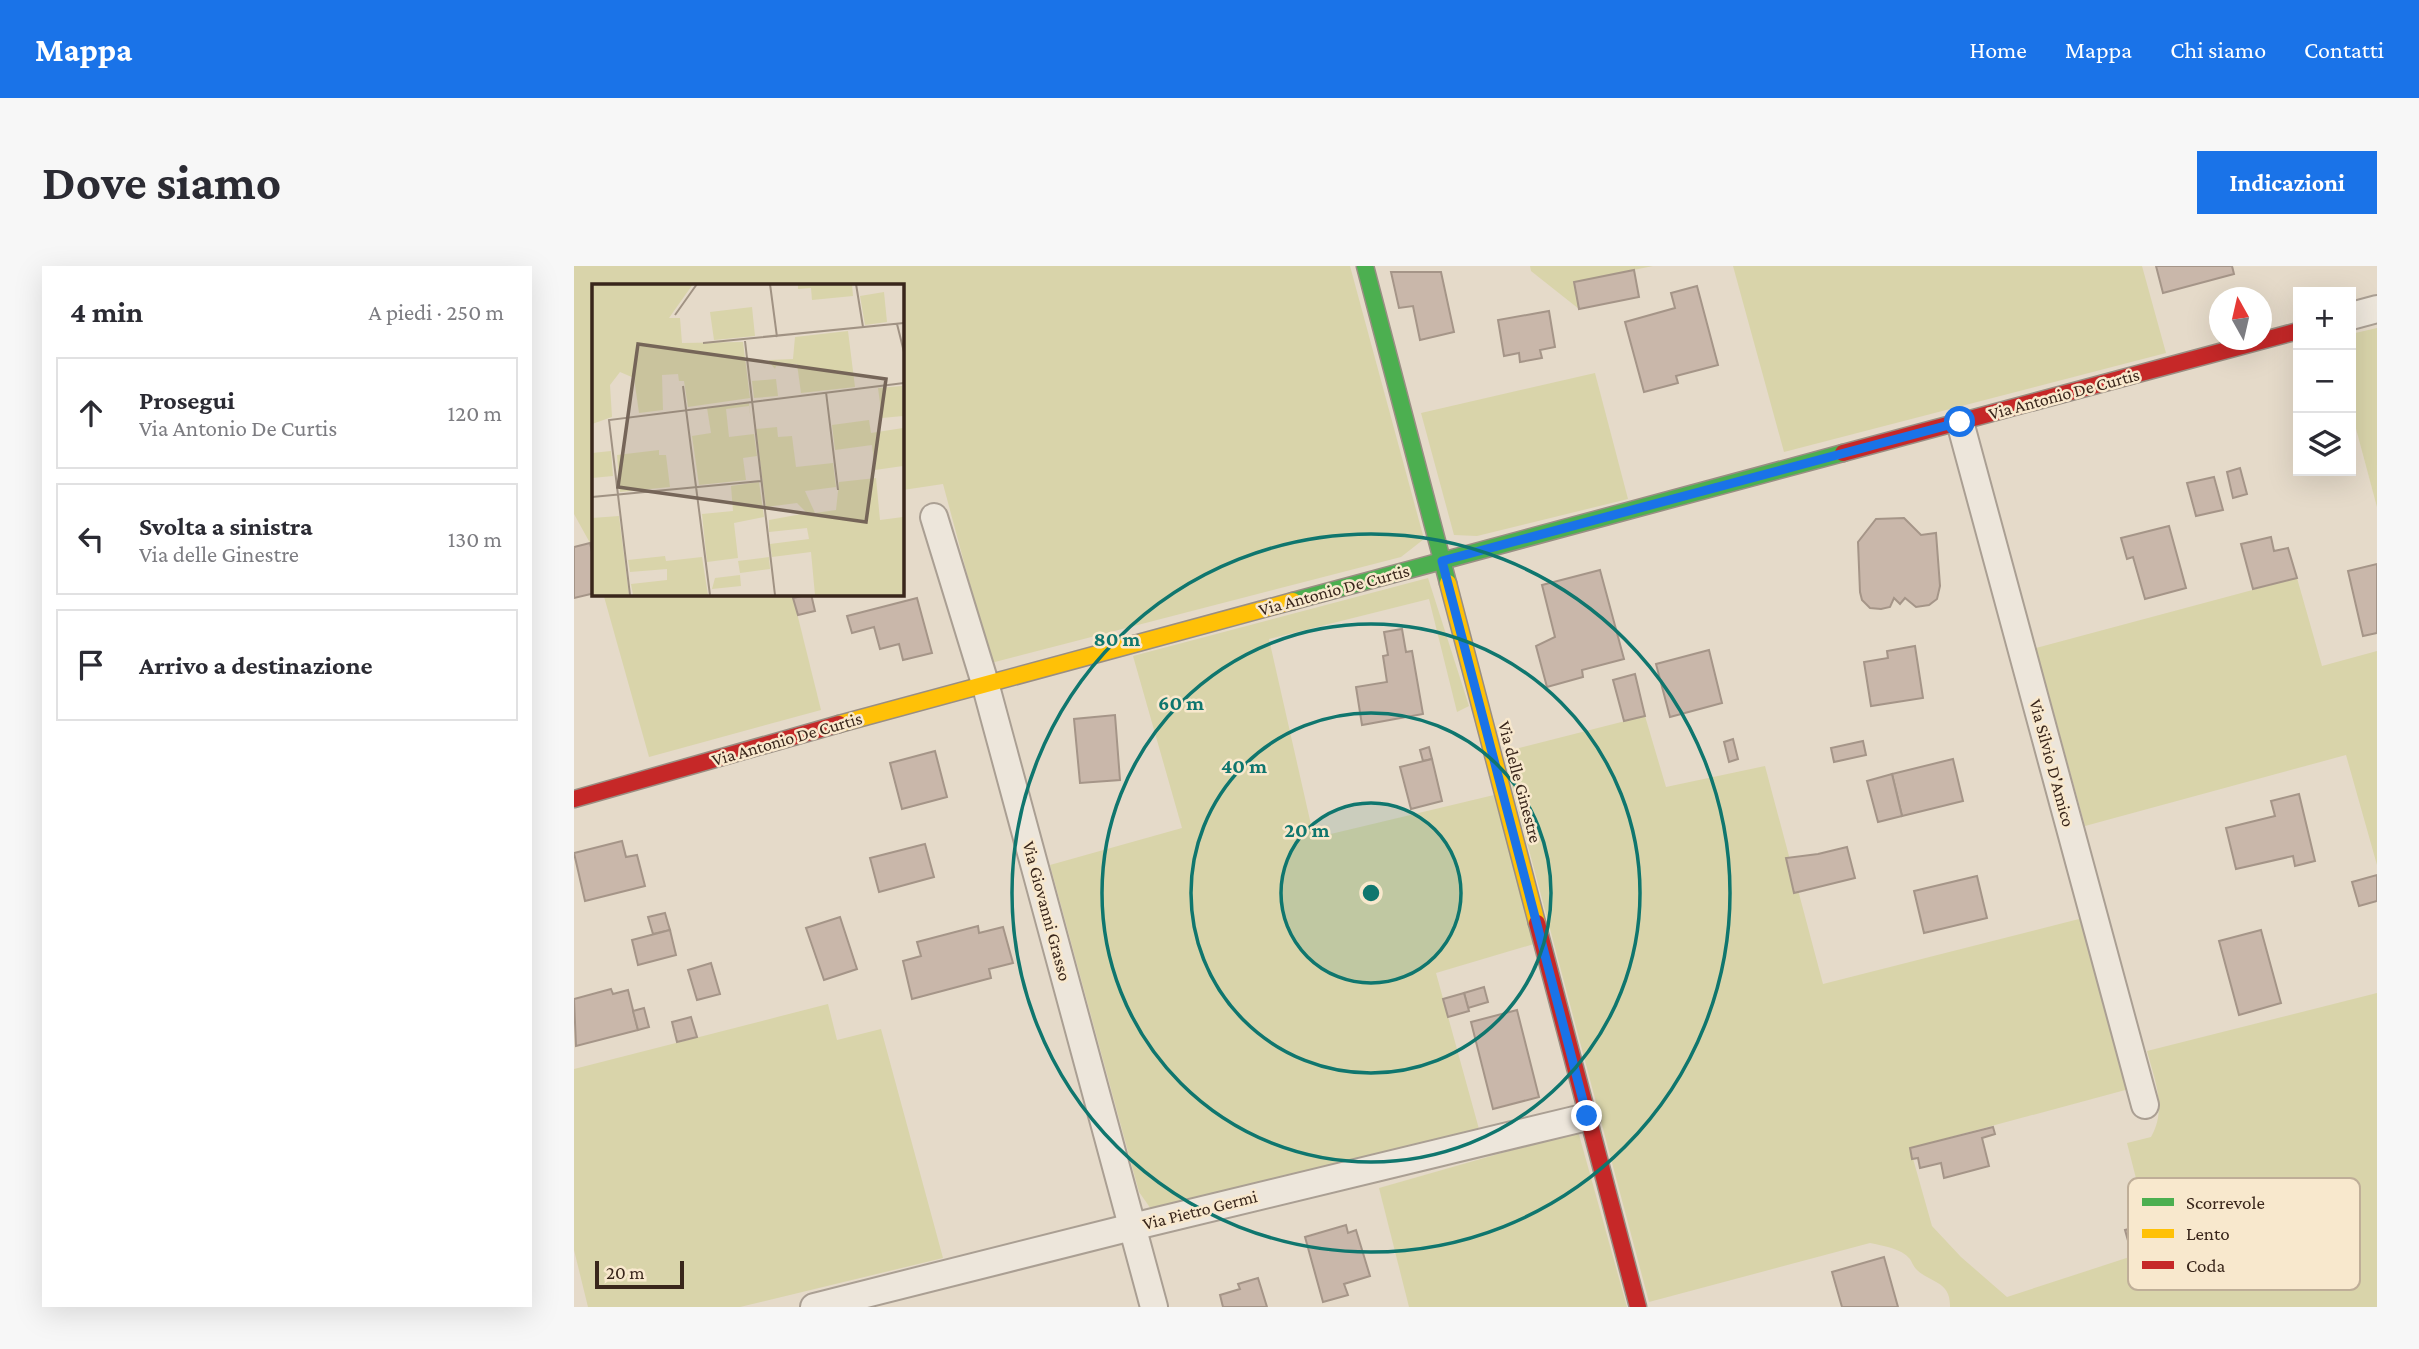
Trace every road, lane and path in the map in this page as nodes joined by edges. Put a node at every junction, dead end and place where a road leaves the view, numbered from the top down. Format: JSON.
{"nodes":[{"id":1,"x":1365,"y":266,"type":"edge"},
{"id":2,"x":2377,"y":309,"type":"edge"},
{"id":3,"x":2356,"y":315,"type":"edge"},
{"id":4,"x":2293,"y":332,"type":"edge"},
{"id":5,"x":1960,"y":422,"type":"junction"},
{"id":6,"x":934,"y":517,"type":"dead end"},
{"id":7,"x":1442,"y":561,"type":"junction"},
{"id":8,"x":985,"y":683,"type":"junction"},
{"id":9,"x":574,"y":799,"type":"edge"},
{"id":10,"x":2145,"y":1105,"type":"dead end"},
{"id":11,"x":1587,"y":1116,"type":"junction"},
{"id":12,"x":1132,"y":1227,"type":"junction"},
{"id":13,"x":814,"y":1307,"type":"edge"},
{"id":14,"x":1154,"y":1307,"type":"edge"},
{"id":15,"x":1638,"y":1307,"type":"edge"}],
"edges":[{"from":1,"to":7,"type":"street","name":"Via delle Ginestre"},
{"from":2,"to":3,"type":"street"},
{"from":4,"to":5,"type":"street","name":"Via Antonio De Curtis"},
{"from":5,"to":7,"type":"street","name":"Via Antonio De Curtis"},
{"from":5,"to":10,"type":"street","name":"Via Silvio D'Amico"},
{"from":6,"to":8,"type":"street","name":"Via Giovanni Grasso"},
{"from":7,"to":8,"type":"street","name":"Via Antonio De Curtis"},
{"from":7,"to":11,"type":"street","name":"Via delle Ginestre"},
{"from":8,"to":9,"type":"street","name":"Via Antonio De Curtis"},
{"from":8,"to":12,"type":"street","name":"Via Giovanni Grasso"},
{"from":11,"to":12,"type":"street","name":"Via Pietro Germi"},
{"from":11,"to":15,"type":"street","name":"Via delle Ginestre"},
{"from":12,"to":13,"type":"street","name":"Via Pietro Germi"},
{"from":12,"to":14,"type":"street","name":"Via Giovanni Grasso"}]}
